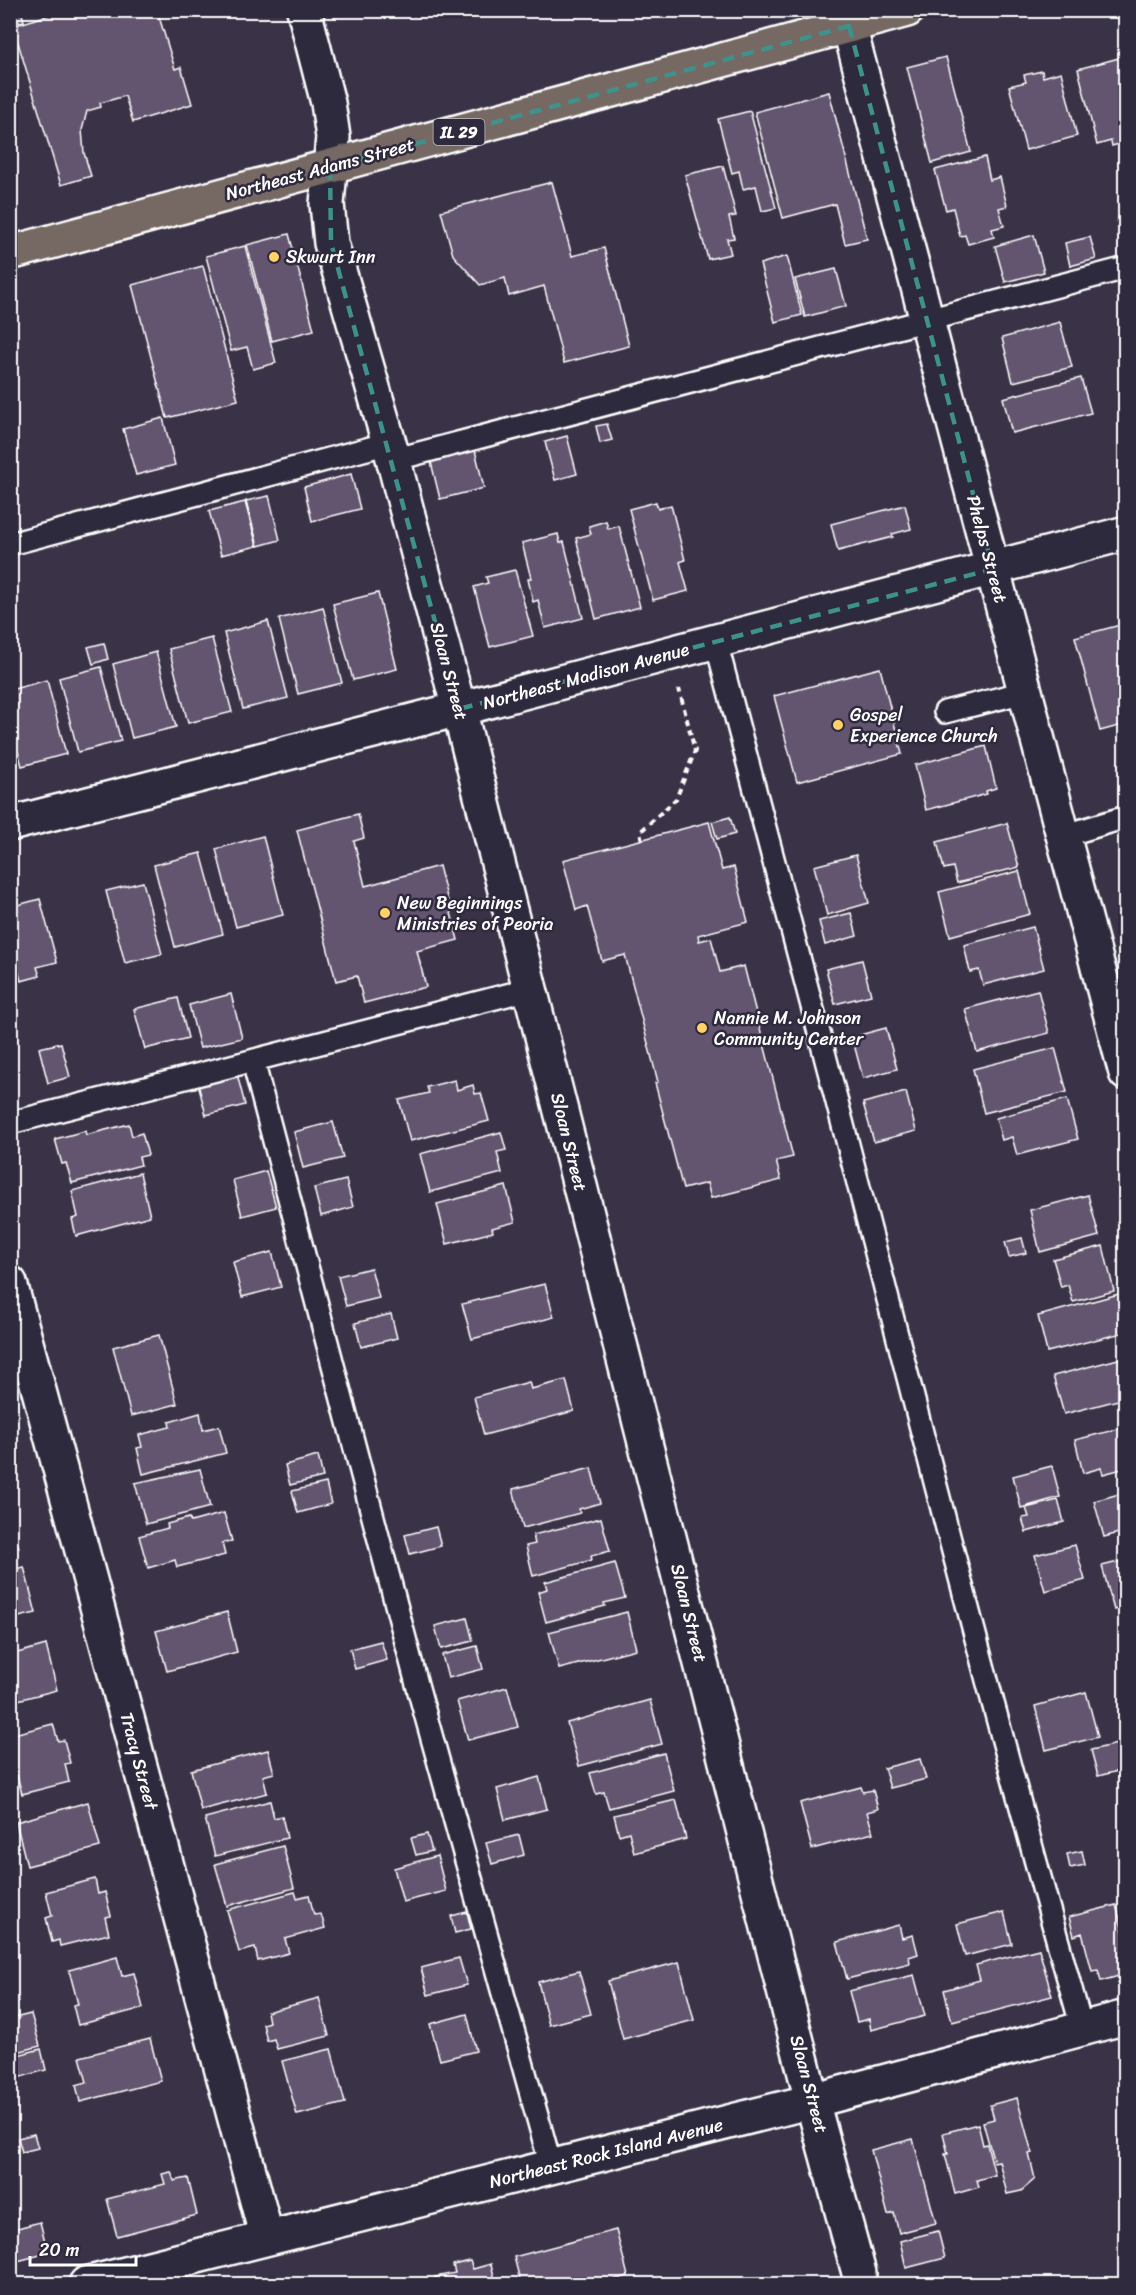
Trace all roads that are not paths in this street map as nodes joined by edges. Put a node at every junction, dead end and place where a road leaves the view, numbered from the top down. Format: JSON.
{"nodes":[{"id":1,"x":304,"y":10,"type":"edge"},
{"id":2,"x":907,"y":10,"type":"edge"},
{"id":3,"x":849,"y":26,"type":"junction"},
{"id":4,"x":330,"y":167,"type":"junction"},
{"id":5,"x":10,"y":253,"type":"edge"},
{"id":6,"x":1125,"y":268,"type":"edge"},
{"id":7,"x":927,"y":321,"type":"junction"},
{"id":8,"x":391,"y":451,"type":"junction"},
{"id":9,"x":1125,"y":533,"type":"edge"},
{"id":10,"x":10,"y":544,"type":"edge"},
{"id":11,"x":993,"y":569,"type":"junction"},
{"id":12,"x":716,"y":642,"type":"junction"},
{"id":13,"x":1025,"y":692,"type":"junction"},
{"id":14,"x":459,"y":709,"type":"junction"},
{"id":15,"x":945,"y":712,"type":"dead end"},
{"id":16,"x":1125,"y":817,"type":"edge"},
{"id":17,"x":10,"y":824,"type":"edge"},
{"id":18,"x":1063,"y":836,"type":"junction"},
{"id":19,"x":530,"y":989,"type":"junction"},
{"id":20,"x":253,"y":1061,"type":"junction"},
{"id":21,"x":1125,"y":1073,"type":"edge"},
{"id":22,"x":10,"y":1123,"type":"edge"},
{"id":23,"x":10,"y":1283,"type":"edge"},
{"id":24,"x":1125,"y":2017,"type":"edge"},
{"id":25,"x":1082,"y":2028,"type":"junction"},
{"id":26,"x":812,"y":2101,"type":"junction"},
{"id":27,"x":551,"y":2166,"type":"junction"},
{"id":28,"x":267,"y":2238,"type":"junction"},
{"id":29,"x":859,"y":2273,"type":"dead end"},
{"id":30,"x":86,"y":2284,"type":"edge"}],
"edges":[{"from":1,"to":4,"type":"street","name":"Sloan Street"},
{"from":2,"to":3,"type":"main road","name":"Northeast Adams Street","number":"IL 29"},
{"from":3,"to":4,"type":"main road","name":"Northeast Adams Street","number":"IL 29"},
{"from":3,"to":7,"type":"street","name":"Phelps Street"},
{"from":4,"to":5,"type":"main road","name":"Northeast Adams Street","number":"IL 29"},
{"from":4,"to":8,"type":"street","name":"Sloan Street"},
{"from":6,"to":7,"type":"lane"},
{"from":7,"to":8,"type":"lane"},
{"from":7,"to":11,"type":"street","name":"Phelps Street"},
{"from":8,"to":10,"type":"lane"},
{"from":8,"to":14,"type":"street","name":"Sloan Street"},
{"from":9,"to":11,"type":"street","name":"Northeast Madison Avenue"},
{"from":11,"to":12,"type":"street","name":"Northeast Madison Avenue"},
{"from":11,"to":13,"type":"street","name":"Phelps Street"},
{"from":12,"to":14,"type":"street","name":"Northeast Madison Avenue"},
{"from":12,"to":25,"type":"lane"},
{"from":13,"to":15,"type":"lane"},
{"from":13,"to":18,"type":"street","name":"Phelps Street"},
{"from":14,"to":17,"type":"street","name":"Northeast Madison Avenue"},
{"from":14,"to":19,"type":"street","name":"Sloan Street"},
{"from":16,"to":18,"type":"lane"},
{"from":18,"to":21,"type":"street","name":"Phelps Street"},
{"from":19,"to":20,"type":"lane"},
{"from":19,"to":26,"type":"street","name":"Sloan Street"},
{"from":20,"to":22,"type":"lane"},
{"from":20,"to":27,"type":"lane"},
{"from":23,"to":28,"type":"street","name":"Tracy Street"},
{"from":24,"to":25,"type":"street","name":"Northeast Rock Island Avenue"},
{"from":25,"to":26,"type":"street","name":"Northeast Rock Island Avenue"},
{"from":26,"to":27,"type":"street","name":"Northeast Rock Island Avenue"},
{"from":26,"to":29,"type":"street","name":"Sloan Street"},
{"from":27,"to":28,"type":"street","name":"Northeast Rock Island Avenue"},
{"from":28,"to":30,"type":"street","name":"Northeast Rock Island Avenue"}]}
